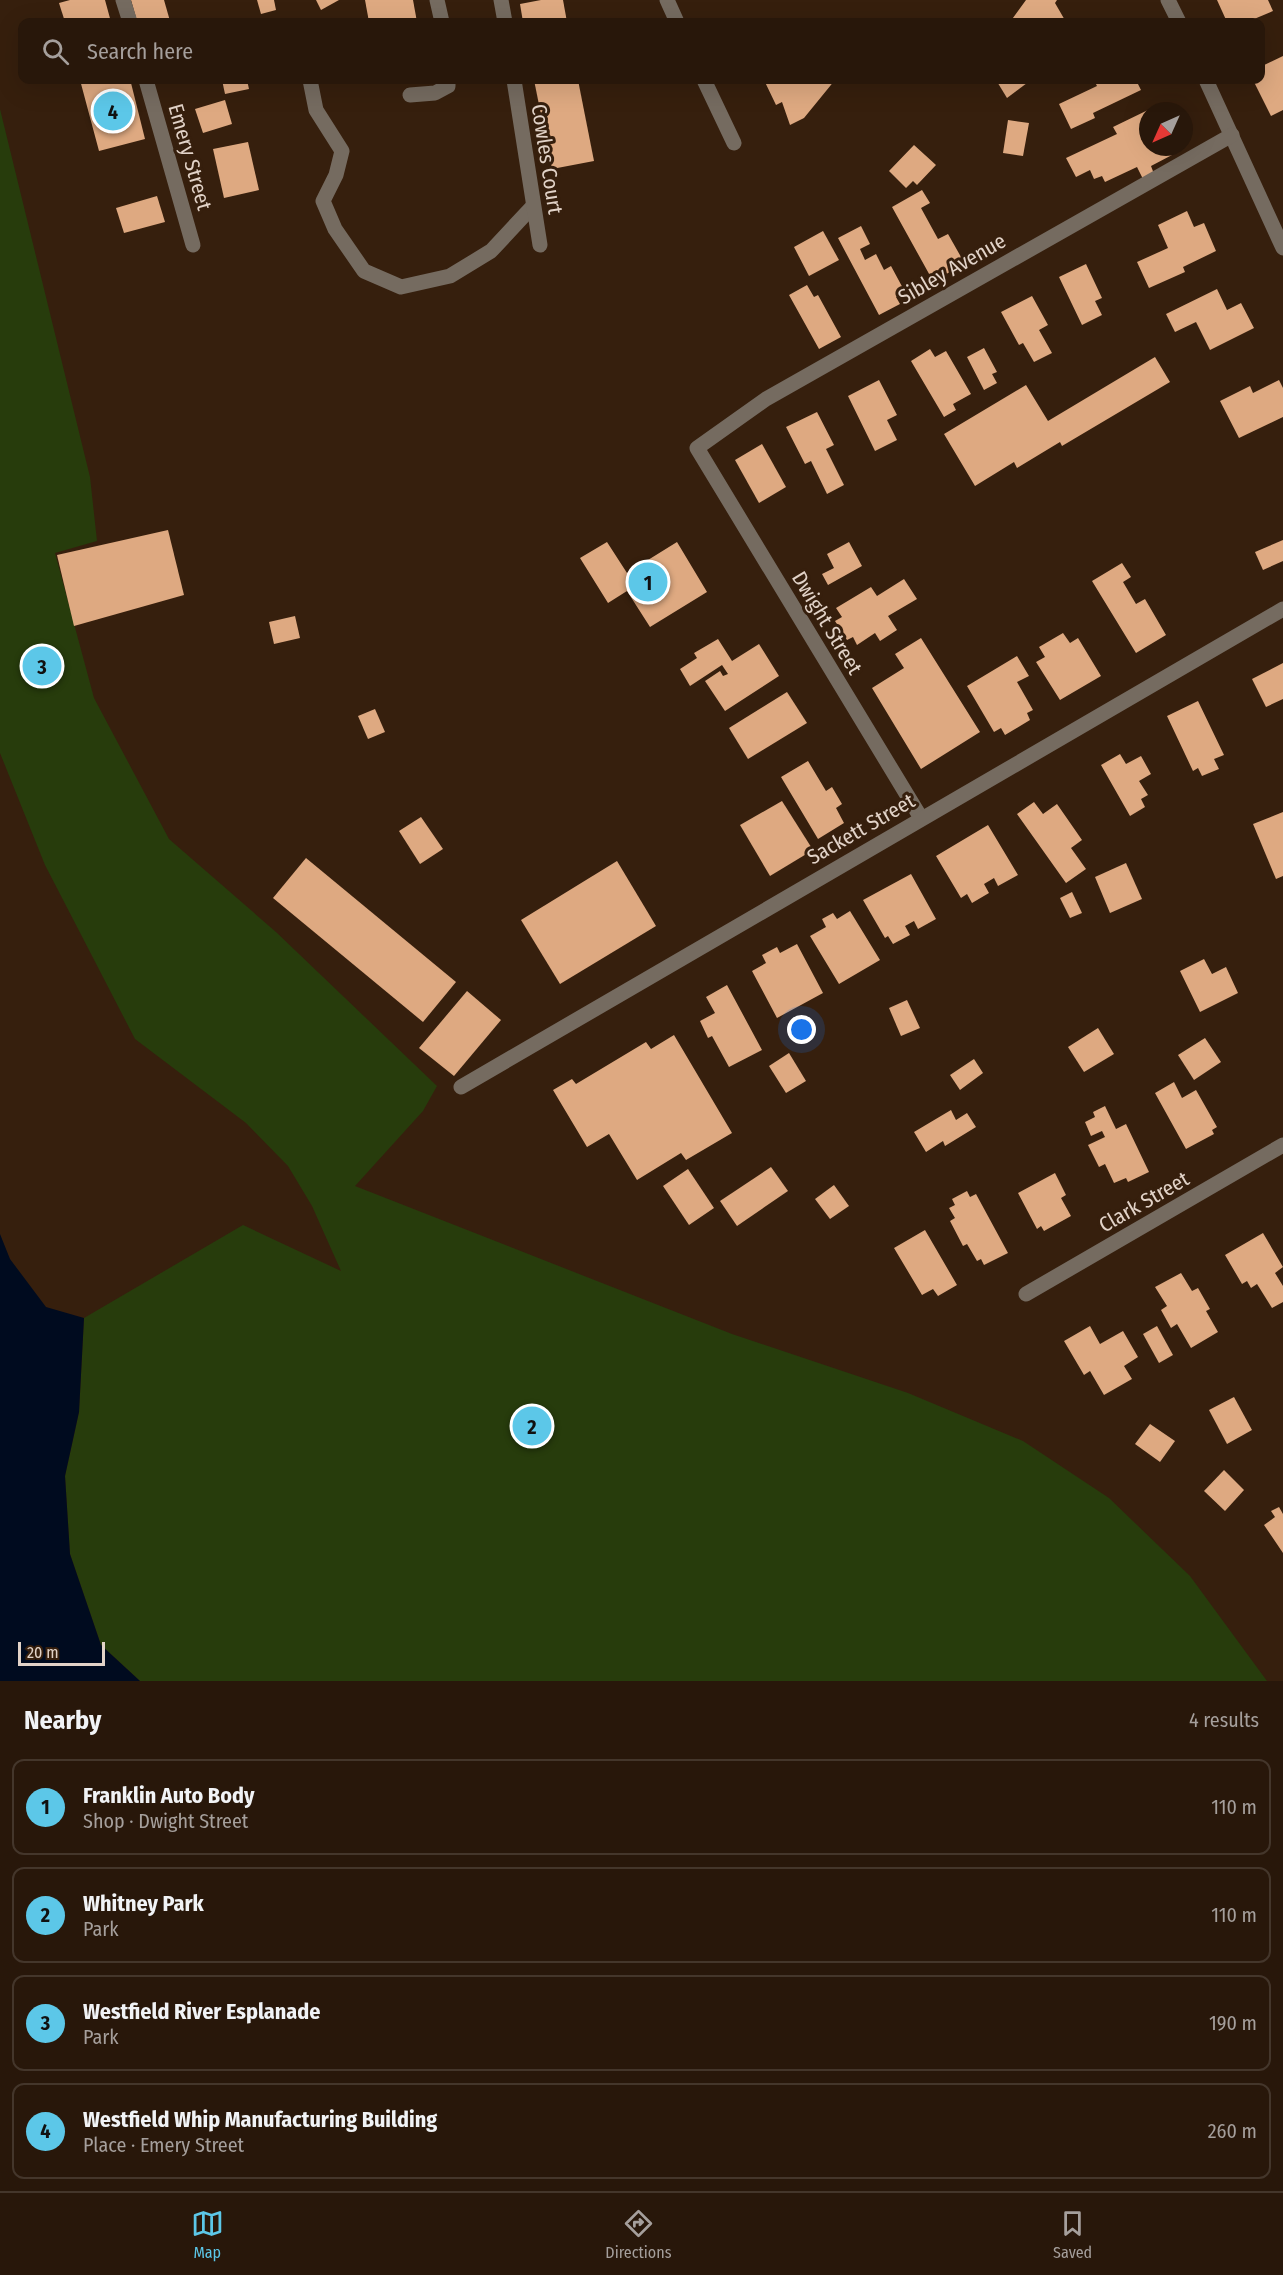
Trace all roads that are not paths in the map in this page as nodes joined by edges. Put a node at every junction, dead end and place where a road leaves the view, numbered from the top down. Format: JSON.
{"nodes":[{"id":1,"x":123,"y":0,"type":"edge"},
{"id":2,"x":437,"y":0,"type":"edge"},
{"id":3,"x":501,"y":0,"type":"edge"},
{"id":4,"x":666,"y":0,"type":"edge"},
{"id":5,"x":1168,"y":0,"type":"edge"},
{"id":6,"x":129,"y":18,"type":"edge"},
{"id":7,"x":441,"y":18,"type":"edge"},
{"id":8,"x":504,"y":18,"type":"edge"},
{"id":9,"x":675,"y":18,"type":"edge"},
{"id":10,"x":1177,"y":18,"type":"edge"},
{"id":11,"x":147,"y":84,"type":"edge"},
{"id":12,"x":311,"y":84,"type":"edge"},
{"id":13,"x":448,"y":84,"type":"edge"},
{"id":14,"x":515,"y":84,"type":"edge"},
{"id":15,"x":706,"y":84,"type":"edge"},
{"id":16,"x":1208,"y":84,"type":"edge"},
{"id":17,"x":410,"y":95,"type":"dead end"},
{"id":18,"x":1232,"y":135,"type":"junction"},
{"id":19,"x":734,"y":143,"type":"dead end"},
{"id":20,"x":533,"y":206,"type":"junction"},
{"id":21,"x":194,"y":245,"type":"dead end"},
{"id":22,"x":540,"y":245,"type":"dead end"},
{"id":23,"x":1283,"y":248,"type":"edge"},
{"id":24,"x":697,"y":448,"type":"joint"},
{"id":25,"x":1283,"y":609,"type":"edge"},
{"id":26,"x":921,"y":818,"type":"junction"},
{"id":27,"x":461,"y":1087,"type":"dead end"},
{"id":28,"x":1283,"y":1145,"type":"edge"},
{"id":29,"x":1026,"y":1294,"type":"dead end"}],
"edges":[{"from":1,"to":6,"type":"street"},
{"from":2,"to":7,"type":"street"},
{"from":3,"to":8,"type":"street"},
{"from":4,"to":9,"type":"street"},
{"from":5,"to":10,"type":"street"},
{"from":11,"to":21,"type":"street","name":"Emery Street"},
{"from":12,"to":20,"type":"street"},
{"from":13,"to":17,"type":"street"},
{"from":14,"to":20,"type":"street","name":"Cowles Court"},
{"from":15,"to":19,"type":"street"},
{"from":16,"to":18,"type":"street"},
{"from":18,"to":23,"type":"street"},
{"from":18,"to":24,"type":"street","name":"Sibley Avenue"},
{"from":20,"to":22,"type":"street","name":"Cowles Court"},
{"from":24,"to":26,"type":"street","name":"Dwight Street"},
{"from":25,"to":26,"type":"street","name":"Sackett Street"},
{"from":26,"to":27,"type":"street","name":"Sackett Street"},
{"from":28,"to":29,"type":"street","name":"Clark Street"}]}
